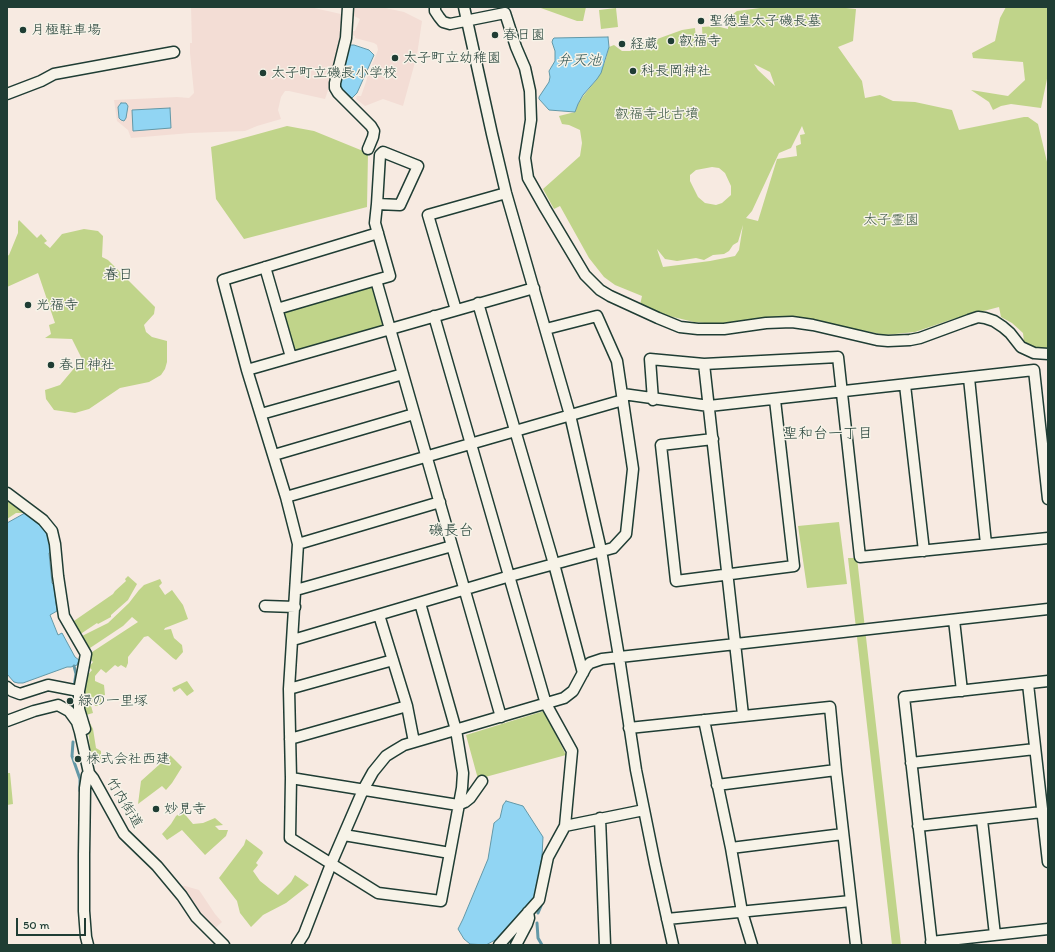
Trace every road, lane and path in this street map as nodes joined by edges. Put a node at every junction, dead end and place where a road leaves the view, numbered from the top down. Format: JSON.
{"nodes":[{"id":1,"x":348,"y":7,"type":"edge"},
{"id":2,"x":435,"y":7,"type":"edge"},
{"id":3,"x":464,"y":7,"type":"edge"},
{"id":4,"x":467,"y":21,"type":"junction"},
{"id":5,"x":174,"y":52,"type":"dead end"},
{"id":6,"x":7,"y":94,"type":"edge"},
{"id":7,"x":368,"y":149,"type":"dead end"},
{"id":8,"x":506,"y":193,"type":"junction"},
{"id":9,"x":377,"y":204,"type":"junction"},
{"id":10,"x":378,"y":233,"type":"junction"},
{"id":11,"x":265,"y":267,"type":"junction"},
{"id":12,"x":376,"y":280,"type":"junction"},
{"id":13,"x":534,"y":288,"type":"junction"},
{"id":14,"x":478,"y":303,"type":"junction"},
{"id":15,"x":277,"y":309,"type":"junction"},
{"id":16,"x":456,"y":310,"type":"junction"},
{"id":17,"x":434,"y":316,"type":"junction"},
{"id":18,"x":390,"y":329,"type":"junction"},
{"id":19,"x":546,"y":329,"type":"junction"},
{"id":20,"x":1034,"y":353,"type":"junction"},
{"id":21,"x":1048,"y":354,"type":"edge"},
{"id":22,"x":291,"y":358,"type":"junction"},
{"id":23,"x":704,"y":364,"type":"junction"},
{"id":24,"x":247,"y":370,"type":"junction"},
{"id":25,"x":1034,"y":370,"type":"junction"},
{"id":26,"x":402,"y":374,"type":"junction"},
{"id":27,"x":970,"y":378,"type":"junction"},
{"id":28,"x":905,"y":385,"type":"junction"},
{"id":29,"x":842,"y":392,"type":"junction"},
{"id":30,"x":623,"y":398,"type":"junction"},
{"id":31,"x":653,"y":400,"type":"junction"},
{"id":32,"x":775,"y":400,"type":"junction"},
{"id":33,"x":709,"y":406,"type":"junction"},
{"id":34,"x":1043,"y":407,"type":"edge"},
{"id":35,"x":261,"y":414,"type":"junction"},
{"id":36,"x":414,"y":414,"type":"junction"},
{"id":37,"x":570,"y":415,"type":"junction"},
{"id":38,"x":516,"y":431,"type":"junction"},
{"id":39,"x":713,"y":439,"type":"junction"},
{"id":40,"x":472,"y":444,"type":"junction"},
{"id":41,"x":274,"y":455,"type":"junction"},
{"id":42,"x":426,"y":457,"type":"junction"},
{"id":43,"x":7,"y":493,"type":"edge"},
{"id":44,"x":286,"y":497,"type":"junction"},
{"id":45,"x":1048,"y":499,"type":"edge"},
{"id":46,"x":440,"y":502,"type":"junction"},
{"id":47,"x":1048,"y":538,"type":"edge"},
{"id":48,"x":298,"y":544,"type":"junction"},
{"id":49,"x":986,"y":544,"type":"junction"},
{"id":50,"x":452,"y":546,"type":"junction"},
{"id":51,"x":601,"y":550,"type":"junction"},
{"id":52,"x":924,"y":551,"type":"junction"},
{"id":53,"x":554,"y":564,"type":"junction"},
{"id":54,"x":728,"y":574,"type":"junction"},
{"id":55,"x":510,"y":576,"type":"junction"},
{"id":56,"x":465,"y":589,"type":"junction"},
{"id":57,"x":296,"y":590,"type":"junction"},
{"id":58,"x":420,"y":603,"type":"junction"},
{"id":59,"x":265,"y":606,"type":"dead end"},
{"id":60,"x":295,"y":607,"type":"junction"},
{"id":61,"x":1048,"y":609,"type":"edge"},
{"id":62,"x":379,"y":615,"type":"junction"},
{"id":63,"x":954,"y":620,"type":"junction"},
{"id":64,"x":293,"y":640,"type":"junction"},
{"id":65,"x":735,"y":645,"type":"junction"},
{"id":66,"x":619,"y":657,"type":"junction"},
{"id":67,"x":393,"y":660,"type":"junction"},
{"id":68,"x":583,"y":673,"type":"junction"},
{"id":69,"x":1048,"y":681,"type":"edge"},
{"id":70,"x":1028,"y":684,"type":"junction"},
{"id":71,"x":7,"y":687,"type":"edge"},
{"id":72,"x":289,"y":689,"type":"junction"},
{"id":73,"x":79,"y":691,"type":"junction"},
{"id":74,"x":962,"y":691,"type":"junction"},
{"id":75,"x":546,"y":704,"type":"junction"},
{"id":76,"x":407,"y":706,"type":"junction"},
{"id":77,"x":743,"y":716,"type":"junction"},
{"id":78,"x":501,"y":717,"type":"junction"},
{"id":79,"x":704,"y":720,"type":"junction"},
{"id":80,"x":7,"y":721,"type":"edge"},
{"id":81,"x":629,"y":728,"type":"junction"},
{"id":82,"x":456,"y":730,"type":"junction"},
{"id":83,"x":290,"y":739,"type":"junction"},
{"id":84,"x":414,"y":742,"type":"junction"},
{"id":85,"x":1035,"y":749,"type":"junction"},
{"id":86,"x":87,"y":762,"type":"junction"},
{"id":87,"x":911,"y":763,"type":"junction"},
{"id":88,"x":836,"y":770,"type":"junction"},
{"id":89,"x":88,"y":773,"type":"junction"},
{"id":90,"x":291,"y":778,"type":"junction"},
{"id":91,"x":482,"y":781,"type":"dead end"},
{"id":92,"x":717,"y":785,"type":"junction"},
{"id":93,"x":363,"y":790,"type":"junction"},
{"id":94,"x":458,"y":805,"type":"junction"},
{"id":95,"x":644,"y":810,"type":"junction"},
{"id":96,"x":1042,"y":812,"type":"junction"},
{"id":97,"x":600,"y":818,"type":"junction"},
{"id":98,"x":982,"y":820,"type":"junction"},
{"id":99,"x":565,"y":826,"type":"junction"},
{"id":100,"x":918,"y":826,"type":"junction"},
{"id":101,"x":843,"y":834,"type":"junction"},
{"id":102,"x":344,"y":835,"type":"junction"},
{"id":103,"x":731,"y":848,"type":"junction"},
{"id":104,"x":450,"y":853,"type":"junction"},
{"id":105,"x":1048,"y":862,"type":"edge"},
{"id":106,"x":332,"y":864,"type":"junction"},
{"id":107,"x":851,"y":901,"type":"junction"},
{"id":108,"x":528,"y":912,"type":"junction"},
{"id":109,"x":742,"y":912,"type":"junction"},
{"id":110,"x":667,"y":919,"type":"junction"},
{"id":111,"x":1048,"y":929,"type":"edge"},
{"id":112,"x":995,"y":935,"type":"junction"},
{"id":113,"x":931,"y":944,"type":"edge"},
{"id":114,"x":88,"y":945,"type":"edge"},
{"id":115,"x":224,"y":945,"type":"edge"},
{"id":116,"x":297,"y":945,"type":"edge"},
{"id":117,"x":499,"y":945,"type":"edge"},
{"id":118,"x":516,"y":945,"type":"edge"},
{"id":119,"x":605,"y":945,"type":"edge"},
{"id":120,"x":673,"y":945,"type":"edge"},
{"id":121,"x":752,"y":945,"type":"edge"},
{"id":122,"x":856,"y":945,"type":"edge"}],
"edges":[{"from":1,"to":7,"type":"street"},
{"from":2,"to":4,"type":"street"},
{"from":3,"to":4,"type":"street"},
{"from":4,"to":8,"type":"street"},
{"from":4,"to":20,"type":"street"},
{"from":5,"to":6,"type":"street"},
{"from":8,"to":13,"type":"street"},
{"from":8,"to":16,"type":"street"},
{"from":9,"to":9,"type":"street"},
{"from":9,"to":10,"type":"street"},
{"from":10,"to":11,"type":"street"},
{"from":10,"to":12,"type":"street"},
{"from":11,"to":15,"type":"street"},
{"from":11,"to":24,"type":"street"},
{"from":12,"to":15,"type":"street"},
{"from":12,"to":18,"type":"street"},
{"from":13,"to":14,"type":"street"},
{"from":13,"to":19,"type":"street"},
{"from":14,"to":16,"type":"street"},
{"from":14,"to":38,"type":"street"},
{"from":15,"to":22,"type":"street"},
{"from":16,"to":17,"type":"street"},
{"from":17,"to":18,"type":"street"},
{"from":17,"to":40,"type":"street"},
{"from":18,"to":22,"type":"street"},
{"from":18,"to":26,"type":"street"},
{"from":19,"to":30,"type":"street"},
{"from":19,"to":37,"type":"street"},
{"from":20,"to":21,"type":"street"},
{"from":20,"to":25,"type":"street"},
{"from":22,"to":24,"type":"street"},
{"from":23,"to":29,"type":"street"},
{"from":23,"to":31,"type":"street"},
{"from":23,"to":33,"type":"street"},
{"from":24,"to":35,"type":"street"},
{"from":25,"to":27,"type":"street"},
{"from":25,"to":34,"type":"street"},
{"from":26,"to":35,"type":"street"},
{"from":26,"to":36,"type":"street"},
{"from":27,"to":28,"type":"street"},
{"from":27,"to":49,"type":"street"},
{"from":28,"to":29,"type":"street"},
{"from":28,"to":52,"type":"street"},
{"from":29,"to":32,"type":"street"},
{"from":29,"to":52,"type":"street"},
{"from":30,"to":31,"type":"street"},
{"from":30,"to":37,"type":"street"},
{"from":30,"to":51,"type":"street"},
{"from":31,"to":33,"type":"street"},
{"from":32,"to":33,"type":"street"},
{"from":32,"to":54,"type":"street"},
{"from":33,"to":39,"type":"street"},
{"from":34,"to":45,"type":"street"},
{"from":35,"to":41,"type":"street"},
{"from":36,"to":41,"type":"street"},
{"from":36,"to":42,"type":"street"},
{"from":37,"to":38,"type":"street"},
{"from":37,"to":51,"type":"street"},
{"from":38,"to":40,"type":"street"},
{"from":38,"to":53,"type":"street"},
{"from":39,"to":54,"type":"street"},
{"from":39,"to":54,"type":"street"},
{"from":40,"to":42,"type":"street"},
{"from":40,"to":55,"type":"street"},
{"from":41,"to":44,"type":"street"},
{"from":42,"to":44,"type":"street"},
{"from":42,"to":46,"type":"street"},
{"from":43,"to":73,"type":"street"},
{"from":44,"to":48,"type":"street"},
{"from":46,"to":48,"type":"street"},
{"from":46,"to":50,"type":"street"},
{"from":47,"to":49,"type":"street"},
{"from":48,"to":57,"type":"street"},
{"from":49,"to":52,"type":"street"},
{"from":50,"to":56,"type":"street"},
{"from":50,"to":57,"type":"street"},
{"from":51,"to":53,"type":"street"},
{"from":51,"to":66,"type":"street"},
{"from":53,"to":55,"type":"street"},
{"from":53,"to":68,"type":"street"},
{"from":54,"to":65,"type":"street"},
{"from":55,"to":56,"type":"street"},
{"from":55,"to":75,"type":"street"},
{"from":56,"to":58,"type":"street"},
{"from":56,"to":78,"type":"street"},
{"from":57,"to":60,"type":"street"},
{"from":58,"to":62,"type":"street"},
{"from":58,"to":82,"type":"street"},
{"from":59,"to":60,"type":"street"},
{"from":60,"to":64,"type":"street"},
{"from":61,"to":63,"type":"street"},
{"from":62,"to":64,"type":"street"},
{"from":62,"to":67,"type":"street"},
{"from":63,"to":65,"type":"street"},
{"from":63,"to":74,"type":"street"},
{"from":64,"to":72,"type":"street"},
{"from":65,"to":66,"type":"street"},
{"from":65,"to":77,"type":"street"},
{"from":66,"to":68,"type":"street"},
{"from":66,"to":81,"type":"street"},
{"from":67,"to":72,"type":"street"},
{"from":67,"to":76,"type":"street"},
{"from":68,"to":75,"type":"street"},
{"from":69,"to":70,"type":"street"},
{"from":70,"to":74,"type":"street"},
{"from":70,"to":85,"type":"street"},
{"from":71,"to":73,"type":"street"},
{"from":72,"to":83,"type":"street"},
{"from":73,"to":86,"type":"street"},
{"from":74,"to":87,"type":"street"},
{"from":75,"to":78,"type":"street"},
{"from":75,"to":99,"type":"street"},
{"from":76,"to":83,"type":"street"},
{"from":76,"to":84,"type":"street"},
{"from":77,"to":79,"type":"street"},
{"from":77,"to":88,"type":"street"},
{"from":78,"to":82,"type":"street"},
{"from":79,"to":81,"type":"street"},
{"from":79,"to":92,"type":"street"},
{"from":80,"to":86,"type":"street","name":"竹内街道"},
{"from":81,"to":95,"type":"street"},
{"from":82,"to":84,"type":"street"},
{"from":82,"to":94,"type":"street"},
{"from":83,"to":90,"type":"street"},
{"from":84,"to":93,"type":"street"},
{"from":85,"to":87,"type":"street"},
{"from":85,"to":96,"type":"street"},
{"from":86,"to":89,"type":"street","name":"竹内街道"},
{"from":87,"to":100,"type":"street"},
{"from":88,"to":92,"type":"street"},
{"from":88,"to":101,"type":"street"},
{"from":89,"to":114,"type":"street"},
{"from":89,"to":115,"type":"street","name":"竹内街道"},
{"from":90,"to":93,"type":"street"},
{"from":90,"to":106,"type":"street"},
{"from":91,"to":94,"type":"street"},
{"from":92,"to":103,"type":"street"},
{"from":93,"to":94,"type":"street"},
{"from":93,"to":102,"type":"street"},
{"from":94,"to":104,"type":"street"},
{"from":95,"to":97,"type":"street"},
{"from":95,"to":110,"type":"street"},
{"from":96,"to":98,"type":"street"},
{"from":96,"to":105,"type":"street"},
{"from":97,"to":99,"type":"street"},
{"from":97,"to":119,"type":"street"},
{"from":98,"to":100,"type":"street"},
{"from":98,"to":112,"type":"street"},
{"from":99,"to":108,"type":"street"},
{"from":100,"to":113,"type":"street"},
{"from":101,"to":103,"type":"street"},
{"from":101,"to":107,"type":"street"},
{"from":102,"to":104,"type":"street"},
{"from":102,"to":106,"type":"street"},
{"from":103,"to":109,"type":"street"},
{"from":104,"to":106,"type":"street"},
{"from":106,"to":116,"type":"street"},
{"from":107,"to":109,"type":"street"},
{"from":107,"to":122,"type":"street"},
{"from":108,"to":117,"type":"street"},
{"from":108,"to":118,"type":"street"},
{"from":109,"to":110,"type":"street"},
{"from":109,"to":121,"type":"street"},
{"from":110,"to":120,"type":"street"},
{"from":111,"to":112,"type":"street"},
{"from":112,"to":113,"type":"street"}]}
